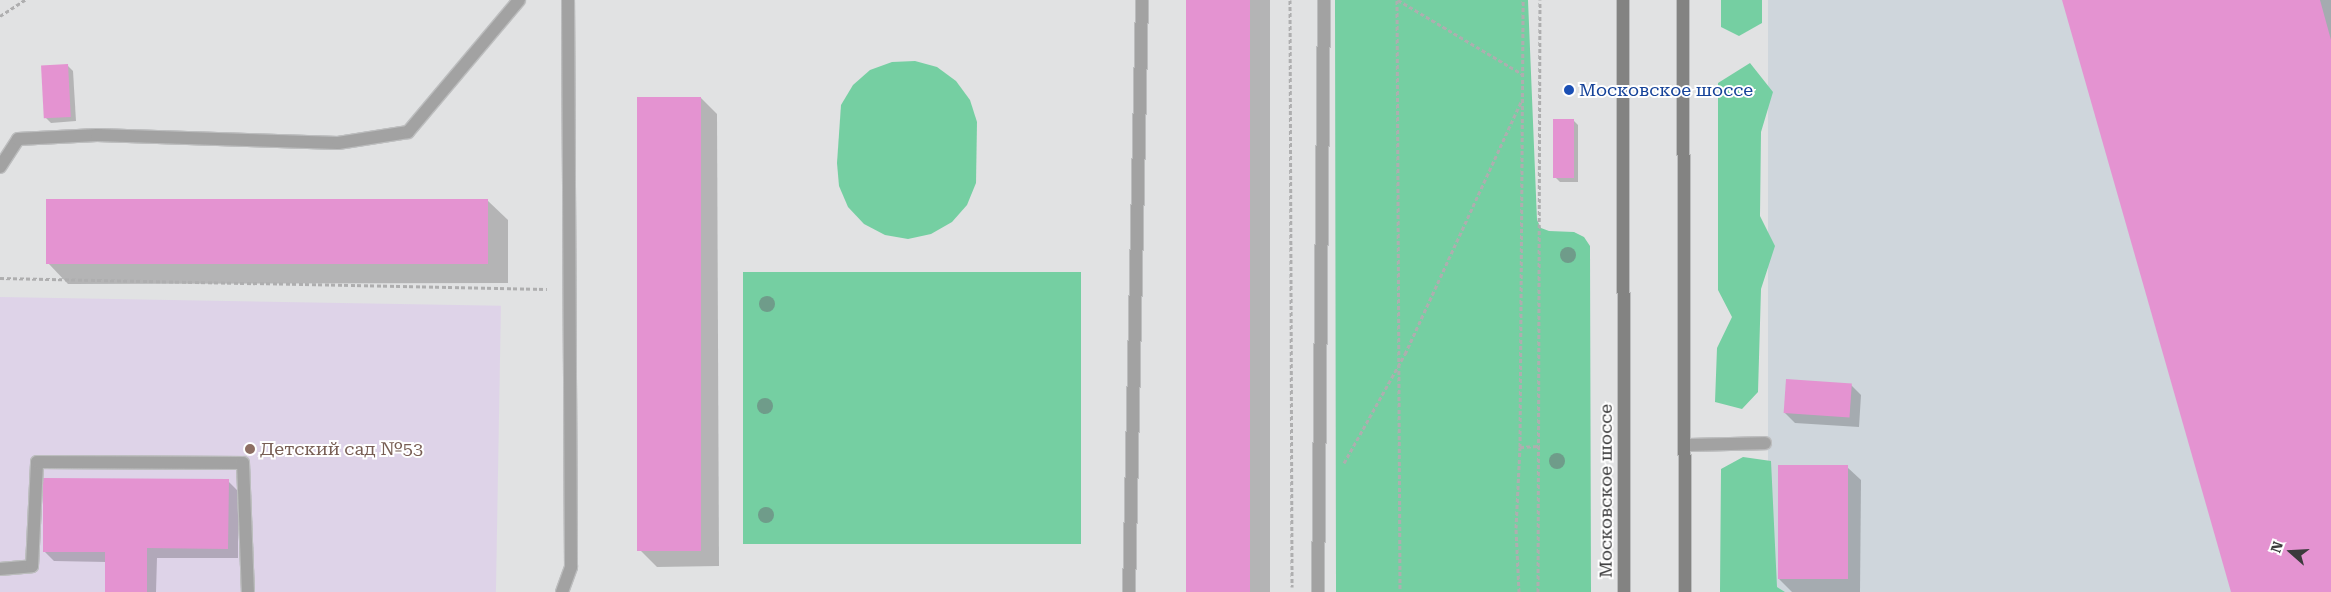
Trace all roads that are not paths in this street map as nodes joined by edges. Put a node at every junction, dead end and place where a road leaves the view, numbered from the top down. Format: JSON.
{"nodes":[{"id":1,"x":519,"y":0,"type":"edge"},
{"id":2,"x":568,"y":0,"type":"edge"},
{"id":3,"x":1142,"y":0,"type":"edge"},
{"id":4,"x":1324,"y":0,"type":"edge"},
{"id":5,"x":1624,"y":0,"type":"edge"},
{"id":6,"x":1683,"y":0,"type":"edge"},
{"id":7,"x":0,"y":167,"type":"edge"},
{"id":8,"x":1765,"y":443,"type":"dead end"},
{"id":9,"x":1684,"y":445,"type":"junction"},
{"id":10,"x":0,"y":569,"type":"edge"},
{"id":11,"x":248,"y":592,"type":"edge"},
{"id":12,"x":562,"y":592,"type":"edge"},
{"id":13,"x":1129,"y":592,"type":"edge"},
{"id":14,"x":1318,"y":592,"type":"edge"},
{"id":15,"x":1624,"y":592,"type":"edge"},
{"id":16,"x":1685,"y":592,"type":"edge"}],
"edges":[{"from":1,"to":7,"type":"street"},
{"from":2,"to":12,"type":"street"},
{"from":3,"to":13,"type":"street"},
{"from":4,"to":14,"type":"street"},
{"from":5,"to":15,"type":"main road","name":"Московское шоссе"},
{"from":6,"to":9,"type":"main road"},
{"from":8,"to":9,"type":"street"},
{"from":9,"to":16,"type":"main road"},
{"from":10,"to":11,"type":"street"}]}
